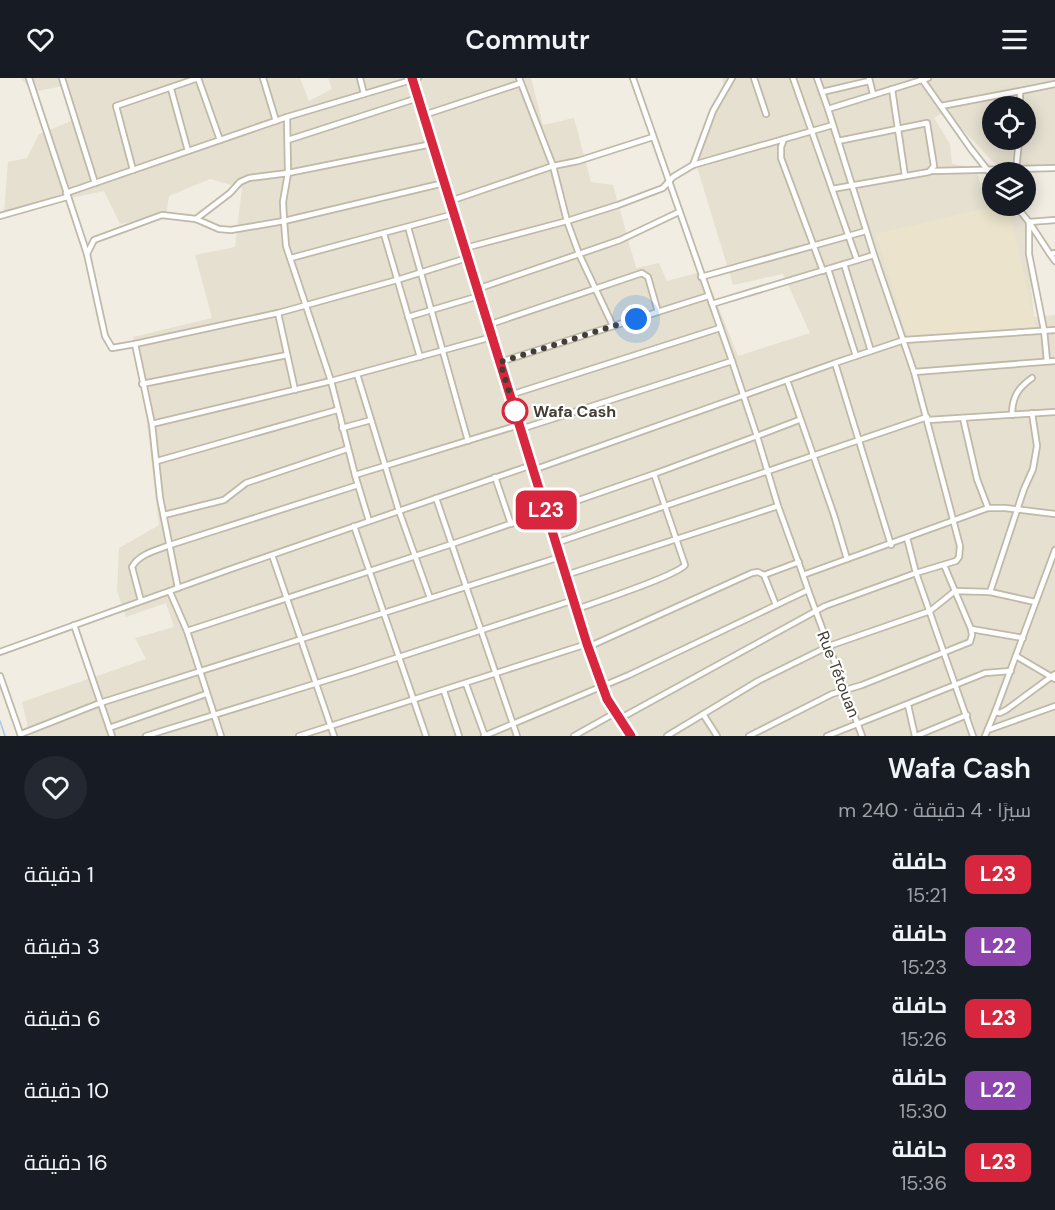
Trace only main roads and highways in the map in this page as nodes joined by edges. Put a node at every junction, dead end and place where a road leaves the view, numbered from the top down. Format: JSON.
{"nodes":[{"id":1,"x":414,"y":79,"type":"edge"},
{"id":2,"x":632,"y":736,"type":"edge"}],
"edges":[{"from":1,"to":2,"type":"main road"}]}
